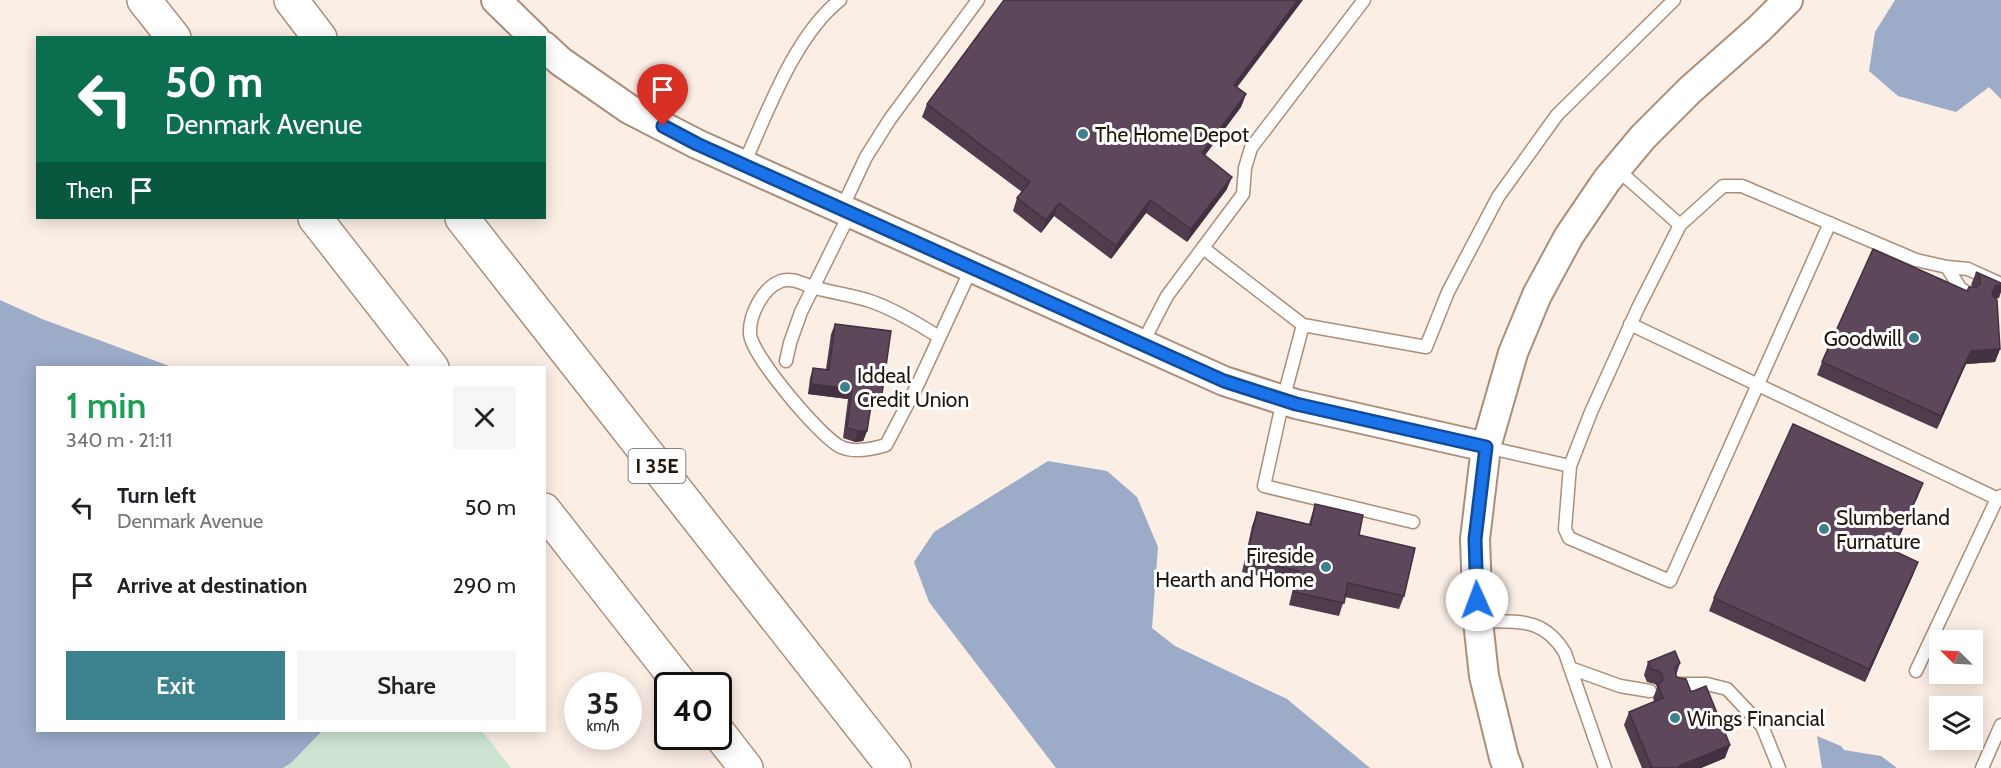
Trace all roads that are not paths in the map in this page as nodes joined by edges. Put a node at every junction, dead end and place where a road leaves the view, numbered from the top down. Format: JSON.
{"nodes":[{"id":1,"x":144,"y":0,"type":"edge"},
{"id":2,"x":291,"y":0,"type":"edge"},
{"id":3,"x":496,"y":0,"type":"edge"},
{"id":4,"x":840,"y":0,"type":"edge"},
{"id":5,"x":978,"y":0,"type":"edge"},
{"id":6,"x":1364,"y":0,"type":"edge"},
{"id":7,"x":1674,"y":0,"type":"edge"},
{"id":8,"x":1777,"y":4,"type":"edge"},
{"id":9,"x":172,"y":36,"type":"edge"},
{"id":10,"x":318,"y":36,"type":"edge"},
{"id":11,"x":533,"y":36,"type":"edge"},
{"id":12,"x":546,"y":48,"type":"edge"},
{"id":13,"x":744,"y":164,"type":"junction"},
{"id":14,"x":1617,"y":169,"type":"junction"},
{"id":15,"x":846,"y":210,"type":"junction"},
{"id":16,"x":316,"y":219,"type":"edge"},
{"id":17,"x":463,"y":219,"type":"edge"},
{"id":18,"x":1830,"y":223,"type":"junction"},
{"id":19,"x":1680,"y":225,"type":"junction"},
{"id":20,"x":1203,"y":248,"type":"junction"},
{"id":21,"x":972,"y":267,"type":"junction"},
{"id":22,"x":1947,"y":267,"type":"junction"},
{"id":23,"x":2001,"y":284,"type":"edge"},
{"id":24,"x":815,"y":288,"type":"junction"},
{"id":25,"x":1968,"y":293,"type":"edge"},
{"id":26,"x":1630,"y":324,"type":"junction"},
{"id":27,"x":1303,"y":325,"type":"junction"},
{"id":28,"x":939,"y":336,"type":"junction"},
{"id":29,"x":1142,"y":344,"type":"junction"},
{"id":30,"x":786,"y":361,"type":"dead end"},
{"id":31,"x":430,"y":366,"type":"edge"},
{"id":32,"x":1759,"y":384,"type":"junction"},
{"id":33,"x":1283,"y":400,"type":"junction"},
{"id":34,"x":1486,"y":447,"type":"junction"},
{"id":35,"x":1570,"y":466,"type":"junction"},
{"id":36,"x":2000,"y":497,"type":"edge"},
{"id":37,"x":546,"y":513,"type":"edge"},
{"id":38,"x":1413,"y":522,"type":"dead end"},
{"id":39,"x":1478,"y":621,"type":"junction"},
{"id":40,"x":1570,"y":668,"type":"junction"},
{"id":41,"x":1916,"y":671,"type":"dead end"},
{"id":42,"x":671,"y":672,"type":"edge"},
{"id":43,"x":1678,"y":684,"type":"edge"},
{"id":44,"x":1650,"y":691,"type":"dead end"},
{"id":45,"x":2001,"y":725,"type":"edge"},
{"id":46,"x":732,"y":750,"type":"edge"},
{"id":47,"x":746,"y":768,"type":"edge"},
{"id":48,"x":894,"y":768,"type":"edge"},
{"id":49,"x":1508,"y":768,"type":"edge"},
{"id":50,"x":1605,"y":768,"type":"edge"},
{"id":51,"x":1779,"y":768,"type":"edge"},
{"id":52,"x":1982,"y":768,"type":"edge"}],
"edges":[{"from":1,"to":9,"type":"highway"},
{"from":2,"to":10,"type":"highway"},
{"from":3,"to":11,"type":"street"},
{"from":4,"to":13,"type":"lane"},
{"from":5,"to":15,"type":"lane"},
{"from":6,"to":20,"type":"lane"},
{"from":7,"to":27,"type":"lane"},
{"from":8,"to":14,"type":"street"},
{"from":12,"to":13,"type":"street"},
{"from":13,"to":15,"type":"street"},
{"from":14,"to":19,"type":"lane"},
{"from":14,"to":34,"type":"street"},
{"from":15,"to":21,"type":"street"},
{"from":15,"to":24,"type":"lane"},
{"from":16,"to":31,"type":"highway"},
{"from":17,"to":48,"type":"highway","number":"I 35E"},
{"from":18,"to":19,"type":"lane"},
{"from":18,"to":22,"type":"lane"},
{"from":18,"to":32,"type":"lane"},
{"from":19,"to":26,"type":"lane"},
{"from":20,"to":27,"type":"lane"},
{"from":20,"to":29,"type":"lane"},
{"from":21,"to":28,"type":"lane"},
{"from":21,"to":29,"type":"street"},
{"from":22,"to":23,"type":"lane"},
{"from":22,"to":25,"type":"lane"},
{"from":24,"to":28,"type":"lane"},
{"from":24,"to":28,"type":"lane"},
{"from":24,"to":30,"type":"lane"},
{"from":26,"to":32,"type":"lane"},
{"from":26,"to":35,"type":"lane"},
{"from":27,"to":33,"type":"lane"},
{"from":29,"to":33,"type":"street"},
{"from":32,"to":35,"type":"lane"},
{"from":32,"to":36,"type":"lane"},
{"from":33,"to":34,"type":"street"},
{"from":33,"to":38,"type":"lane"},
{"from":34,"to":35,"type":"lane"},
{"from":34,"to":39,"type":"street"},
{"from":36,"to":41,"type":"lane"},
{"from":37,"to":42,"type":"highway"},
{"from":39,"to":40,"type":"lane"},
{"from":39,"to":49,"type":"street"},
{"from":40,"to":44,"type":"lane"},
{"from":40,"to":50,"type":"lane"},
{"from":43,"to":51,"type":"lane"},
{"from":45,"to":52,"type":"lane"},
{"from":46,"to":47,"type":"highway"}]}
